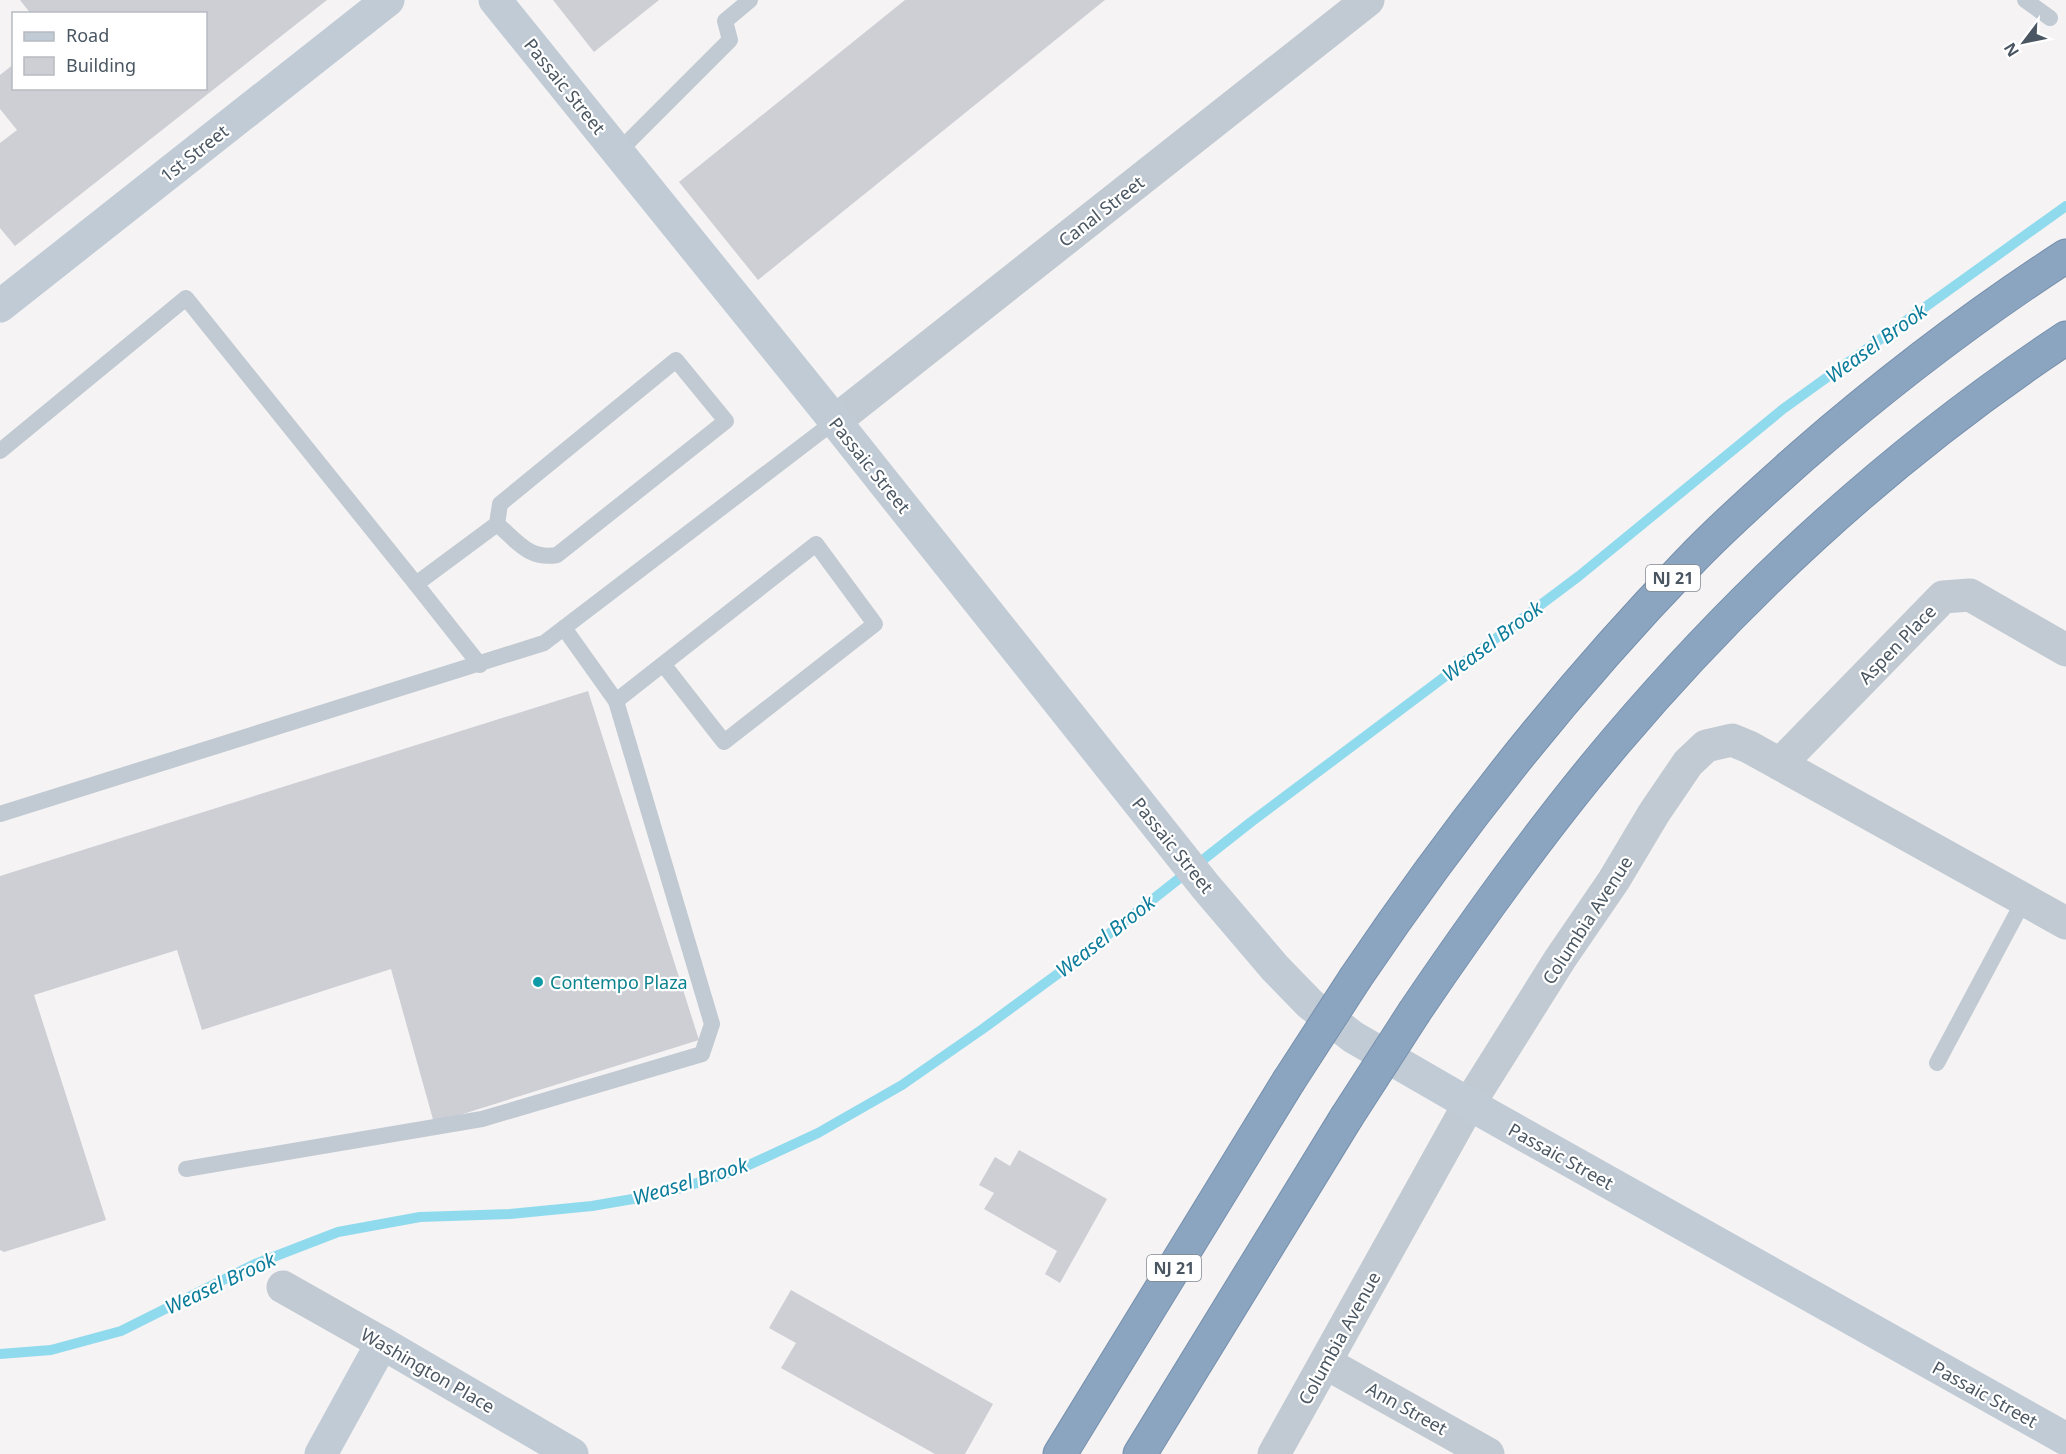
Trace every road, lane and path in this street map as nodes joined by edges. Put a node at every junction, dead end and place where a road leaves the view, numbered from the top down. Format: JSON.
{"nodes":[{"id":1,"x":388,"y":0,"type":"edge"},
{"id":2,"x":495,"y":0,"type":"edge"},
{"id":3,"x":750,"y":0,"type":"edge"},
{"id":4,"x":1368,"y":0,"type":"edge"},
{"id":5,"x":2025,"y":0,"type":"edge"},
{"id":6,"x":2050,"y":18,"type":"dead end"},
{"id":7,"x":618,"y":152,"type":"junction"},
{"id":8,"x":2066,"y":256,"type":"edge"},
{"id":9,"x":0,"y":306,"type":"edge"},
{"id":10,"x":2066,"y":338,"type":"edge"},
{"id":11,"x":835,"y":421,"type":"junction"},
{"id":12,"x":0,"y":451,"type":"edge"},
{"id":13,"x":497,"y":524,"type":"junction"},
{"id":14,"x":416,"y":584,"type":"junction"},
{"id":15,"x":564,"y":628,"type":"junction"},
{"id":16,"x":2066,"y":650,"type":"edge"},
{"id":17,"x":663,"y":664,"type":"junction"},
{"id":18,"x":480,"y":665,"type":"junction"},
{"id":19,"x":616,"y":700,"type":"junction"},
{"id":20,"x":1780,"y":764,"type":"junction"},
{"id":21,"x":0,"y":814,"type":"edge"},
{"id":22,"x":2024,"y":900,"type":"junction"},
{"id":23,"x":2066,"y":923,"type":"edge"},
{"id":24,"x":1937,"y":1063,"type":"dead end"},
{"id":25,"x":1469,"y":1104,"type":"junction"},
{"id":26,"x":186,"y":1169,"type":"dead end"},
{"id":27,"x":283,"y":1287,"type":"dead end"},
{"id":28,"x":382,"y":1344,"type":"junction"},
{"id":29,"x":1326,"y":1363,"type":"junction"},
{"id":30,"x":2066,"y":1439,"type":"edge"},
{"id":31,"x":321,"y":1454,"type":"edge"},
{"id":32,"x":572,"y":1454,"type":"edge"},
{"id":33,"x":1060,"y":1454,"type":"edge"},
{"id":34,"x":1140,"y":1454,"type":"edge"},
{"id":35,"x":1274,"y":1454,"type":"edge"},
{"id":36,"x":1488,"y":1454,"type":"edge"}],
"edges":[{"from":1,"to":9,"type":"street","name":"1st Street"},
{"from":2,"to":7,"type":"street","name":"Passaic Street"},
{"from":3,"to":7,"type":"lane"},
{"from":4,"to":11,"type":"street","name":"Canal Street"},
{"from":5,"to":6,"type":"lane"},
{"from":7,"to":11,"type":"street","name":"Passaic Street"},
{"from":8,"to":33,"type":"highway","number":"NJ 21","bridge":true},
{"from":10,"to":34,"type":"highway","bridge":true},
{"from":11,"to":15,"type":"lane"},
{"from":11,"to":25,"type":"street","name":"Passaic Street"},
{"from":12,"to":14,"type":"lane"},
{"from":13,"to":13,"type":"lane"},
{"from":13,"to":14,"type":"lane"},
{"from":14,"to":18,"type":"lane"},
{"from":15,"to":18,"type":"lane"},
{"from":15,"to":19,"type":"lane"},
{"from":16,"to":20,"type":"street","name":"Aspen Place"},
{"from":17,"to":17,"type":"lane"},
{"from":17,"to":19,"type":"lane"},
{"from":18,"to":21,"type":"lane"},
{"from":19,"to":26,"type":"lane"},
{"from":20,"to":22,"type":"street","name":"Columbia Avenue"},
{"from":20,"to":25,"type":"street","name":"Columbia Avenue"},
{"from":22,"to":23,"type":"street","name":"Columbia Avenue"},
{"from":22,"to":24,"type":"lane"},
{"from":25,"to":29,"type":"street","name":"Columbia Avenue"},
{"from":25,"to":30,"type":"street","name":"Passaic Street"},
{"from":27,"to":28,"type":"street","name":"Washington Place"},
{"from":28,"to":31,"type":"street"},
{"from":28,"to":32,"type":"street","name":"Washington Place"},
{"from":29,"to":35,"type":"street","name":"Columbia Avenue"},
{"from":29,"to":36,"type":"street","name":"Ann Street"}]}
